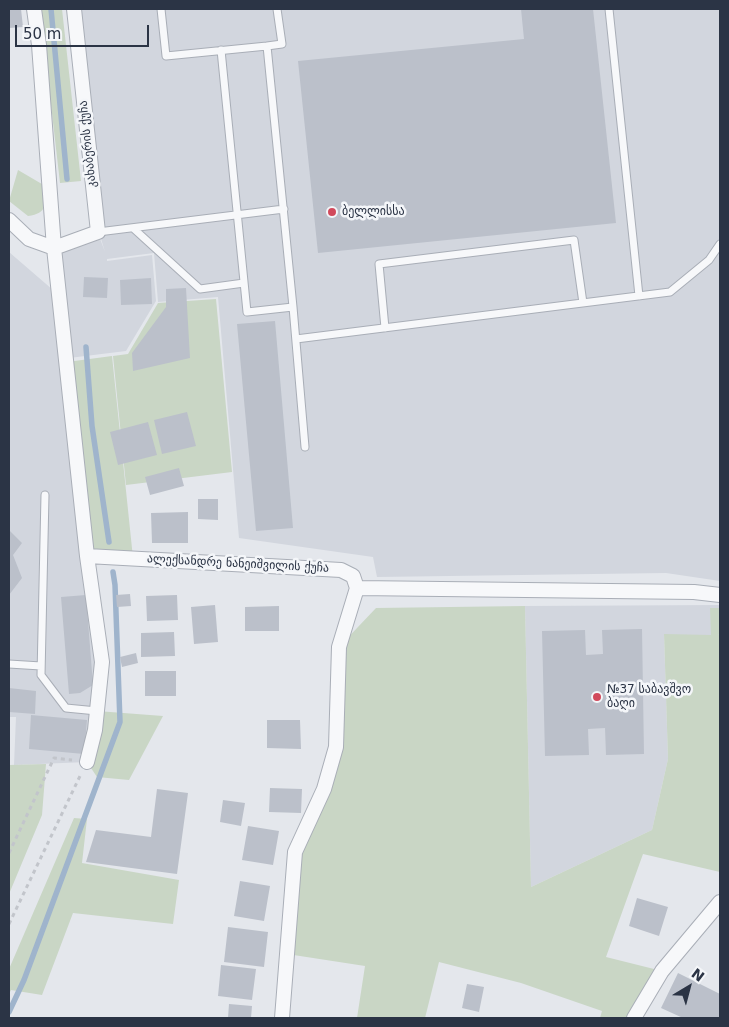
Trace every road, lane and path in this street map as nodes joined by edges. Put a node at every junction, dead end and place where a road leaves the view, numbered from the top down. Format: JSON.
{"nodes":[{"id":1,"x":34,"y":9,"type":"edge"},
{"id":2,"x":74,"y":9,"type":"edge"},
{"id":3,"x":161,"y":9,"type":"edge"},
{"id":4,"x":277,"y":9,"type":"edge"},
{"id":5,"x":609,"y":9,"type":"edge"},
{"id":6,"x":267,"y":46,"type":"junction"},
{"id":7,"x":221,"y":50,"type":"junction"},
{"id":8,"x":284,"y":209,"type":"junction"},
{"id":9,"x":238,"y":214,"type":"junction"},
{"id":10,"x":9,"y":220,"type":"edge"},
{"id":11,"x":133,"y":228,"type":"junction"},
{"id":12,"x":98,"y":232,"type":"junction"},
{"id":13,"x":720,"y":244,"type":"edge"},
{"id":14,"x":54,"y":248,"type":"junction"},
{"id":15,"x":720,"y":250,"type":"edge"},
{"id":16,"x":709,"y":260,"type":"junction"},
{"id":17,"x":244,"y":283,"type":"junction"},
{"id":18,"x":639,"y":296,"type":"junction"},
{"id":19,"x":582,"y":303,"type":"junction"},
{"id":20,"x":293,"y":307,"type":"junction"},
{"id":21,"x":385,"y":328,"type":"junction"},
{"id":22,"x":296,"y":339,"type":"junction"},
{"id":23,"x":304,"y":447,"type":"dead end"},
{"id":24,"x":45,"y":495,"type":"dead end"},
{"id":25,"x":88,"y":556,"type":"junction"},
{"id":26,"x":357,"y":588,"type":"junction"},
{"id":27,"x":720,"y":596,"type":"edge"},
{"id":28,"x":9,"y":664,"type":"edge"},
{"id":29,"x":41,"y":666,"type":"junction"},
{"id":30,"x":97,"y":711,"type":"junction"},
{"id":31,"x":87,"y":762,"type":"junction"},
{"id":32,"x":9,"y":853,"type":"edge"},
{"id":33,"x":720,"y":902,"type":"edge"},
{"id":34,"x":9,"y":924,"type":"edge"},
{"id":35,"x":282,"y":1018,"type":"edge"},
{"id":36,"x":634,"y":1018,"type":"edge"}],
"edges":[{"from":1,"to":14,"type":"street"},
{"from":2,"to":12,"type":"street","name":"კახაბერის ქუჩა"},
{"from":3,"to":7,"type":"lane"},
{"from":4,"to":6,"type":"lane"},
{"from":5,"to":18,"type":"lane"},
{"from":6,"to":7,"type":"lane"},
{"from":6,"to":8,"type":"lane"},
{"from":7,"to":9,"type":"lane"},
{"from":8,"to":9,"type":"lane"},
{"from":8,"to":20,"type":"lane"},
{"from":9,"to":11,"type":"lane"},
{"from":9,"to":17,"type":"lane"},
{"from":10,"to":14,"type":"street"},
{"from":11,"to":12,"type":"lane"},
{"from":11,"to":17,"type":"lane"},
{"from":12,"to":14,"type":"street"},
{"from":13,"to":16,"type":"lane"},
{"from":14,"to":25,"type":"street"},
{"from":15,"to":16,"type":"lane"},
{"from":16,"to":18,"type":"lane"},
{"from":17,"to":20,"type":"lane"},
{"from":18,"to":19,"type":"lane"},
{"from":19,"to":21,"type":"lane"},
{"from":19,"to":21,"type":"lane"},
{"from":20,"to":22,"type":"lane"},
{"from":21,"to":22,"type":"lane"},
{"from":22,"to":23,"type":"lane"},
{"from":24,"to":29,"type":"lane"},
{"from":25,"to":26,"type":"street","name":"ალექსანდრე ნანეიშვილის ქუჩა"},
{"from":25,"to":30,"type":"street"},
{"from":26,"to":27,"type":"street"},
{"from":26,"to":35,"type":"street"},
{"from":28,"to":29,"type":"lane"},
{"from":29,"to":30,"type":"lane"},
{"from":30,"to":31,"type":"street"},
{"from":31,"to":32,"type":"path"},
{"from":31,"to":34,"type":"path"},
{"from":33,"to":36,"type":"street"}]}
